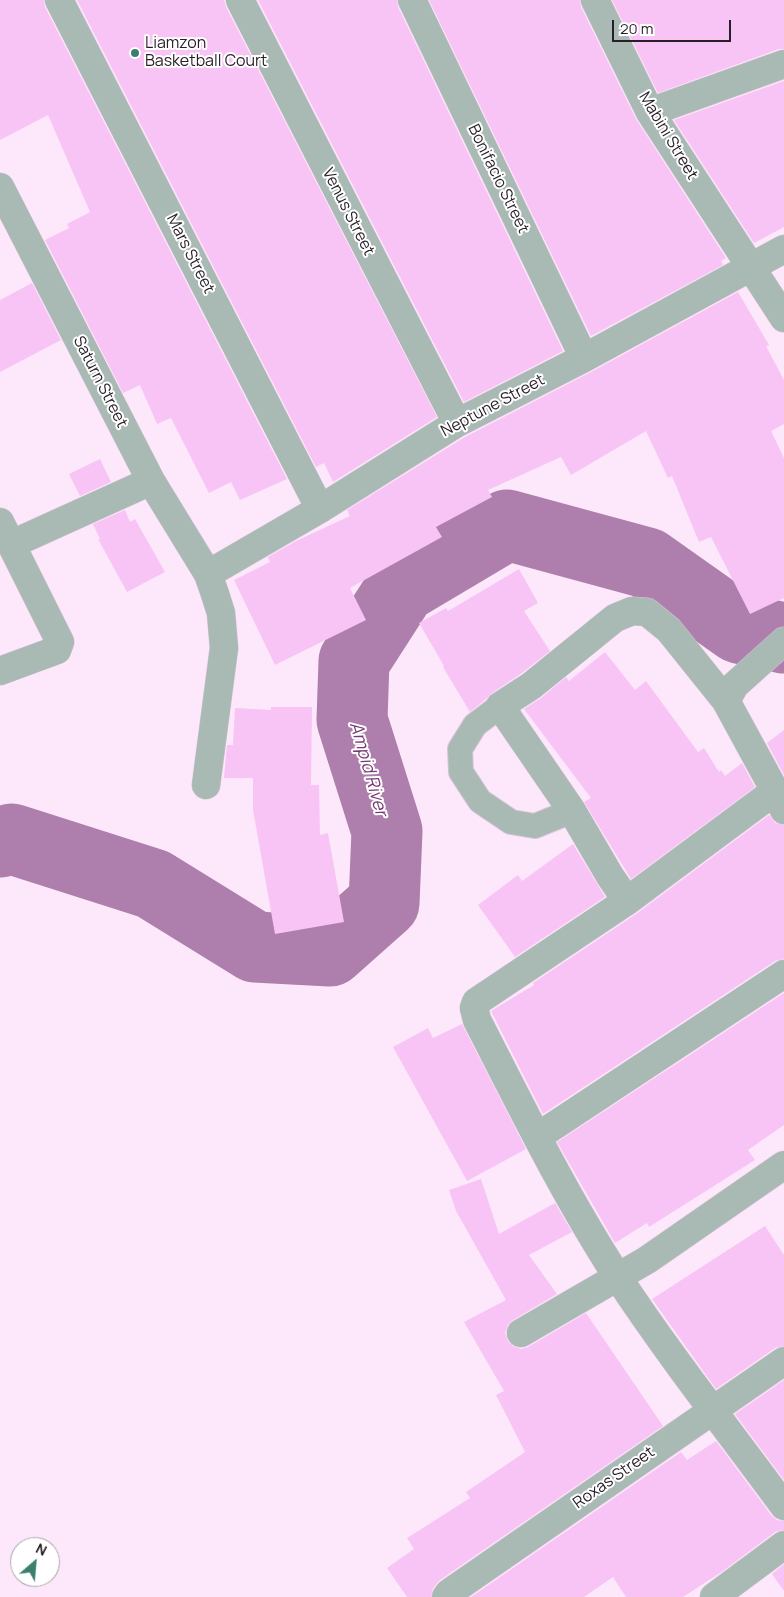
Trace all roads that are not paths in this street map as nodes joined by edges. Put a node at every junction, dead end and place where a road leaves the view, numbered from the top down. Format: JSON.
{"nodes":[{"id":1,"x":59,"y":0,"type":"edge"},
{"id":2,"x":240,"y":0,"type":"edge"},
{"id":3,"x":412,"y":0,"type":"edge"},
{"id":4,"x":595,"y":0,"type":"edge"},
{"id":5,"x":784,"y":64,"type":"edge"},
{"id":6,"x":650,"y":112,"type":"junction"},
{"id":7,"x":0,"y":187,"type":"edge"},
{"id":8,"x":784,"y":249,"type":"edge"},
{"id":9,"x":751,"y":267,"type":"junction"},
{"id":10,"x":784,"y":318,"type":"edge"},
{"id":11,"x":584,"y":358,"type":"junction"},
{"id":12,"x":457,"y":423,"type":"junction"},
{"id":13,"x":152,"y":481,"type":"junction"},
{"id":14,"x":320,"y":509,"type":"junction"},
{"id":15,"x":6,"y":533,"type":"edge"},
{"id":16,"x":208,"y":574,"type":"junction"},
{"id":17,"x":784,"y":641,"type":"edge"},
{"id":18,"x":0,"y":671,"type":"edge"},
{"id":19,"x":726,"y":701,"type":"junction"},
{"id":20,"x":500,"y":706,"type":"junction"},
{"id":21,"x":206,"y":784,"type":"dead end"},
{"id":22,"x":780,"y":801,"type":"edge"},
{"id":23,"x":572,"y":811,"type":"junction"},
{"id":24,"x":627,"y":901,"type":"junction"},
{"id":25,"x":784,"y":974,"type":"edge"},
{"id":26,"x":537,"y":1137,"type":"junction"},
{"id":27,"x":784,"y":1165,"type":"edge"},
{"id":28,"x":618,"y":1276,"type":"junction"},
{"id":29,"x":521,"y":1333,"type":"dead end"},
{"id":30,"x":784,"y":1362,"type":"edge"},
{"id":31,"x":713,"y":1410,"type":"junction"},
{"id":32,"x":784,"y":1506,"type":"edge"},
{"id":33,"x":784,"y":1545,"type":"edge"},
{"id":34,"x":446,"y":1597,"type":"edge"},
{"id":35,"x":714,"y":1597,"type":"edge"}],
"edges":[{"from":1,"to":14,"type":"street","name":"Mars Street"},
{"from":2,"to":12,"type":"street","name":"Venus Street"},
{"from":3,"to":11,"type":"street","name":"Bonifacio Street"},
{"from":4,"to":6,"type":"street","name":"Mabini Street"},
{"from":5,"to":6,"type":"street"},
{"from":6,"to":9,"type":"street","name":"Mabini Street"},
{"from":7,"to":13,"type":"street","name":"Saturn Street"},
{"from":8,"to":9,"type":"street","name":"Neptune Street"},
{"from":9,"to":10,"type":"street","name":"Mabini Street"},
{"from":9,"to":11,"type":"street","name":"Neptune Street"},
{"from":11,"to":12,"type":"street","name":"Neptune Street"},
{"from":12,"to":14,"type":"street","name":"Neptune Street"},
{"from":13,"to":15,"type":"street"},
{"from":13,"to":16,"type":"street","name":"Saturn Street"},
{"from":14,"to":16,"type":"street","name":"Neptune Street"},
{"from":15,"to":18,"type":"street"},
{"from":16,"to":21,"type":"street","name":"Saturn Street"},
{"from":17,"to":19,"type":"street"},
{"from":19,"to":20,"type":"street"},
{"from":19,"to":22,"type":"street"},
{"from":20,"to":23,"type":"street"},
{"from":20,"to":23,"type":"lane"},
{"from":22,"to":24,"type":"street"},
{"from":23,"to":24,"type":"street"},
{"from":24,"to":26,"type":"street"},
{"from":25,"to":26,"type":"street"},
{"from":26,"to":28,"type":"street"},
{"from":27,"to":28,"type":"street"},
{"from":28,"to":29,"type":"street"},
{"from":28,"to":31,"type":"street"},
{"from":30,"to":31,"type":"street","name":"Roxas Street"},
{"from":31,"to":32,"type":"street"},
{"from":31,"to":34,"type":"street","name":"Roxas Street"},
{"from":33,"to":35,"type":"street"}]}
